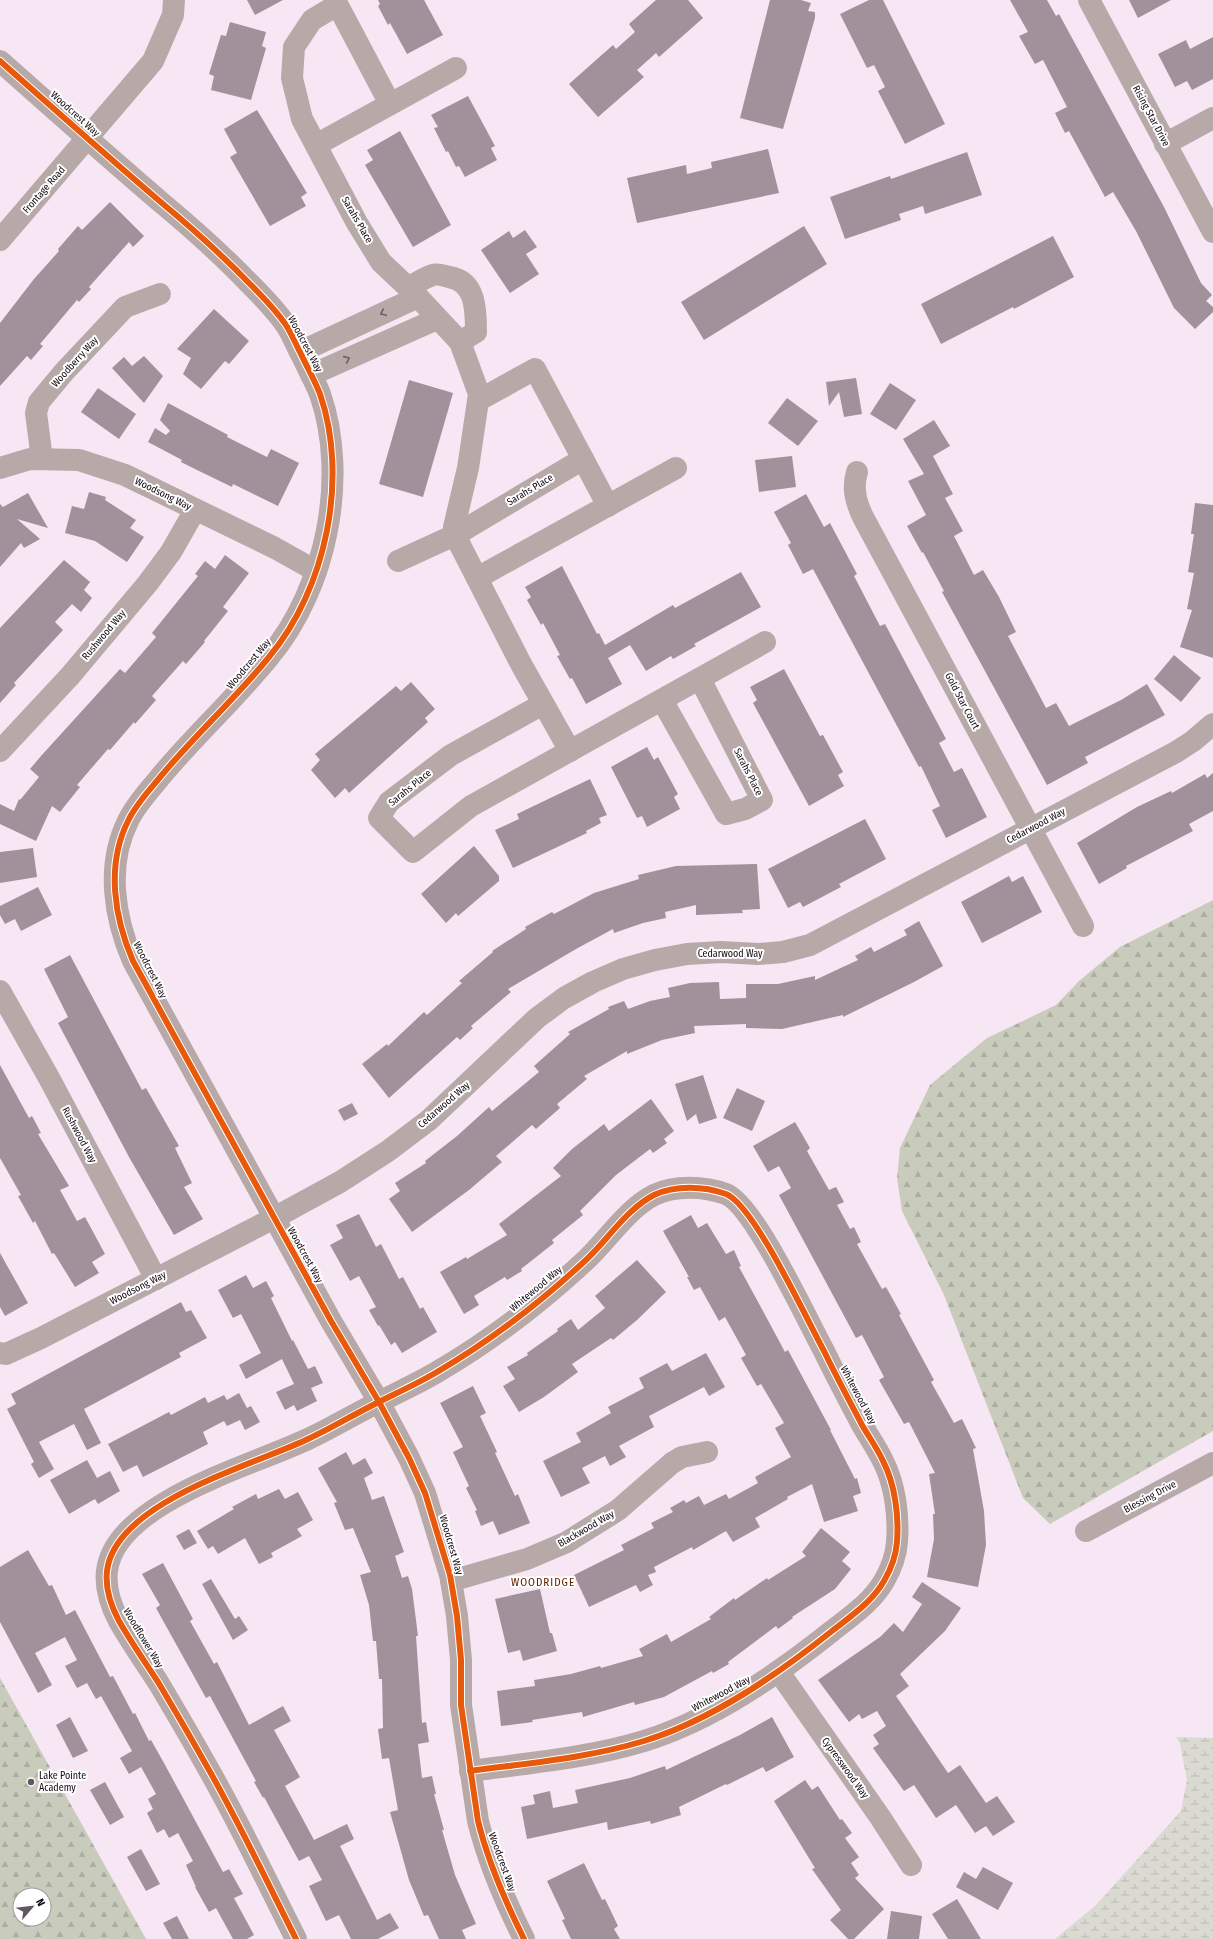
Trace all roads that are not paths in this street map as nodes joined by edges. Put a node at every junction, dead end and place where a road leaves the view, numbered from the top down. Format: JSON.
{"nodes":[{"id":1,"x":174,"y":0,"type":"edge"},
{"id":2,"x":1089,"y":0,"type":"edge"},
{"id":3,"x":336,"y":2,"type":"edge"},
{"id":4,"x":0,"y":61,"type":"edge"},
{"id":5,"x":456,"y":68,"type":"dead end"},
{"id":6,"x":390,"y":104,"type":"junction"},
{"id":7,"x":1213,"y":118,"type":"edge"},
{"id":8,"x":88,"y":139,"type":"junction"},
{"id":9,"x":1165,"y":144,"type":"junction"},
{"id":10,"x":316,"y":146,"type":"junction"},
{"id":11,"x":1213,"y":232,"type":"edge"},
{"id":12,"x":0,"y":240,"type":"edge"},
{"id":13,"x":413,"y":292,"type":"junction"},
{"id":14,"x":160,"y":294,"type":"dead end"},
{"id":15,"x":438,"y":319,"type":"junction"},
{"id":16,"x":460,"y":342,"type":"junction"},
{"id":17,"x":300,"y":352,"type":"junction"},
{"id":18,"x":311,"y":375,"type":"junction"},
{"id":19,"x":479,"y":400,"type":"junction"},
{"id":20,"x":42,"y":459,"type":"junction"},
{"id":21,"x":583,"y":459,"type":"junction"},
{"id":22,"x":0,"y":468,"type":"edge"},
{"id":23,"x":676,"y":468,"type":"dead end"},
{"id":24,"x":857,"y":472,"type":"dead end"},
{"id":25,"x":608,"y":506,"type":"junction"},
{"id":26,"x":195,"y":510,"type":"junction"},
{"id":27,"x":457,"y":534,"type":"junction"},
{"id":28,"x":398,"y":561,"type":"dead end"},
{"id":29,"x":316,"y":571,"type":"junction"},
{"id":30,"x":476,"y":578,"type":"junction"},
{"id":31,"x":765,"y":642,"type":"dead end"},
{"id":32,"x":700,"y":679,"type":"junction"},
{"id":33,"x":662,"y":700,"type":"junction"},
{"id":34,"x":543,"y":704,"type":"junction"},
{"id":35,"x":1213,"y":724,"type":"edge"},
{"id":36,"x":0,"y":751,"type":"edge"},
{"id":37,"x":570,"y":751,"type":"junction"},
{"id":38,"x":1031,"y":828,"type":"junction"},
{"id":39,"x":1083,"y":926,"type":"dead end"},
{"id":40,"x":0,"y":991,"type":"edge"},
{"id":41,"x":274,"y":1218,"type":"junction"},
{"id":42,"x":156,"y":1279,"type":"junction"},
{"id":43,"x":0,"y":1353,"type":"edge"},
{"id":44,"x":379,"y":1402,"type":"junction"},
{"id":45,"x":707,"y":1452,"type":"dead end"},
{"id":46,"x":1213,"y":1463,"type":"edge"},
{"id":47,"x":1086,"y":1531,"type":"dead end"},
{"id":48,"x":451,"y":1581,"type":"junction"},
{"id":49,"x":779,"y":1672,"type":"junction"},
{"id":50,"x":470,"y":1771,"type":"junction"},
{"id":51,"x":911,"y":1864,"type":"dead end"},
{"id":52,"x":296,"y":1939,"type":"edge"},
{"id":53,"x":524,"y":1939,"type":"edge"}],
"edges":[{"from":1,"to":8,"type":"street","name":"Frontage Road"},
{"from":2,"to":9,"type":"street","name":"Rising Star Drive"},
{"from":3,"to":6,"type":"street","name":"Sarahs Place"},
{"from":3,"to":10,"type":"street","name":"Sarahs Place"},
{"from":4,"to":8,"type":"street","name":"Woodcrest Way"},
{"from":5,"to":6,"type":"street"},
{"from":6,"to":10,"type":"street"},
{"from":7,"to":9,"type":"street"},
{"from":8,"to":12,"type":"street","name":"Frontage Road"},
{"from":8,"to":17,"type":"street","name":"Woodcrest Way"},
{"from":9,"to":11,"type":"street","name":"Rising Star Drive"},
{"from":10,"to":13,"type":"street","name":"Sarahs Place"},
{"from":13,"to":15,"type":"street","name":"Sarahs Place"},
{"from":13,"to":16,"type":"street"},
{"from":13,"to":17,"type":"street","one_way":true},
{"from":14,"to":20,"type":"street","name":"Woodberry Way"},
{"from":15,"to":16,"type":"street","name":"Sarahs Place"},
{"from":18,"to":15,"type":"street","one_way":true},
{"from":16,"to":19,"type":"street","name":"Sarahs Place"},
{"from":17,"to":18,"type":"street","name":"Woodcrest Way"},
{"from":18,"to":29,"type":"street","name":"Woodcrest Way"},
{"from":19,"to":21,"type":"street"},
{"from":19,"to":27,"type":"street","name":"Sarahs Place"},
{"from":20,"to":22,"type":"street","name":"Woodsong Way"},
{"from":20,"to":26,"type":"street","name":"Woodsong Way"},
{"from":21,"to":25,"type":"street"},
{"from":21,"to":27,"type":"street","name":"Sarahs Place"},
{"from":23,"to":25,"type":"street"},
{"from":24,"to":38,"type":"street","name":"Gold Star Court"},
{"from":25,"to":30,"type":"street"},
{"from":26,"to":29,"type":"street","name":"Woodsong Way"},
{"from":26,"to":36,"type":"street","name":"Rushwood Way"},
{"from":27,"to":28,"type":"street","name":"Sarahs Place"},
{"from":27,"to":30,"type":"street","name":"Sarahs Place"},
{"from":29,"to":41,"type":"street","name":"Woodcrest Way"},
{"from":30,"to":34,"type":"street","name":"Sarahs Place"},
{"from":31,"to":32,"type":"street","name":"Sarahs Place"},
{"from":32,"to":33,"type":"street","name":"Sarahs Place"},
{"from":32,"to":33,"type":"street","name":"Sarahs Place"},
{"from":33,"to":37,"type":"street","name":"Sarahs Place"},
{"from":34,"to":37,"type":"street","name":"Sarahs Place"},
{"from":34,"to":37,"type":"street","name":"Sarahs Place"},
{"from":35,"to":38,"type":"street","name":"Cedarwood Way"},
{"from":38,"to":39,"type":"street","name":"Gold Star Court"},
{"from":38,"to":41,"type":"street","name":"Cedarwood Way"},
{"from":40,"to":42,"type":"street","name":"Rushwood Way"},
{"from":41,"to":42,"type":"street","name":"Woodsong Way"},
{"from":41,"to":44,"type":"street","name":"Woodcrest Way"},
{"from":42,"to":43,"type":"street","name":"Woodsong Way"},
{"from":44,"to":48,"type":"street","name":"Woodcrest Way"},
{"from":44,"to":49,"type":"street","name":"Whitewood Way"},
{"from":44,"to":52,"type":"street","name":"Woodflower Way"},
{"from":45,"to":48,"type":"street","name":"Blackwood Way"},
{"from":46,"to":47,"type":"street","name":"Blessing Drive"},
{"from":48,"to":50,"type":"street","name":"Woodcrest Way"},
{"from":49,"to":50,"type":"street","name":"Whitewood Way"},
{"from":49,"to":51,"type":"street","name":"Cypresswood Way"},
{"from":50,"to":53,"type":"street","name":"Woodcrest Way"}]}
